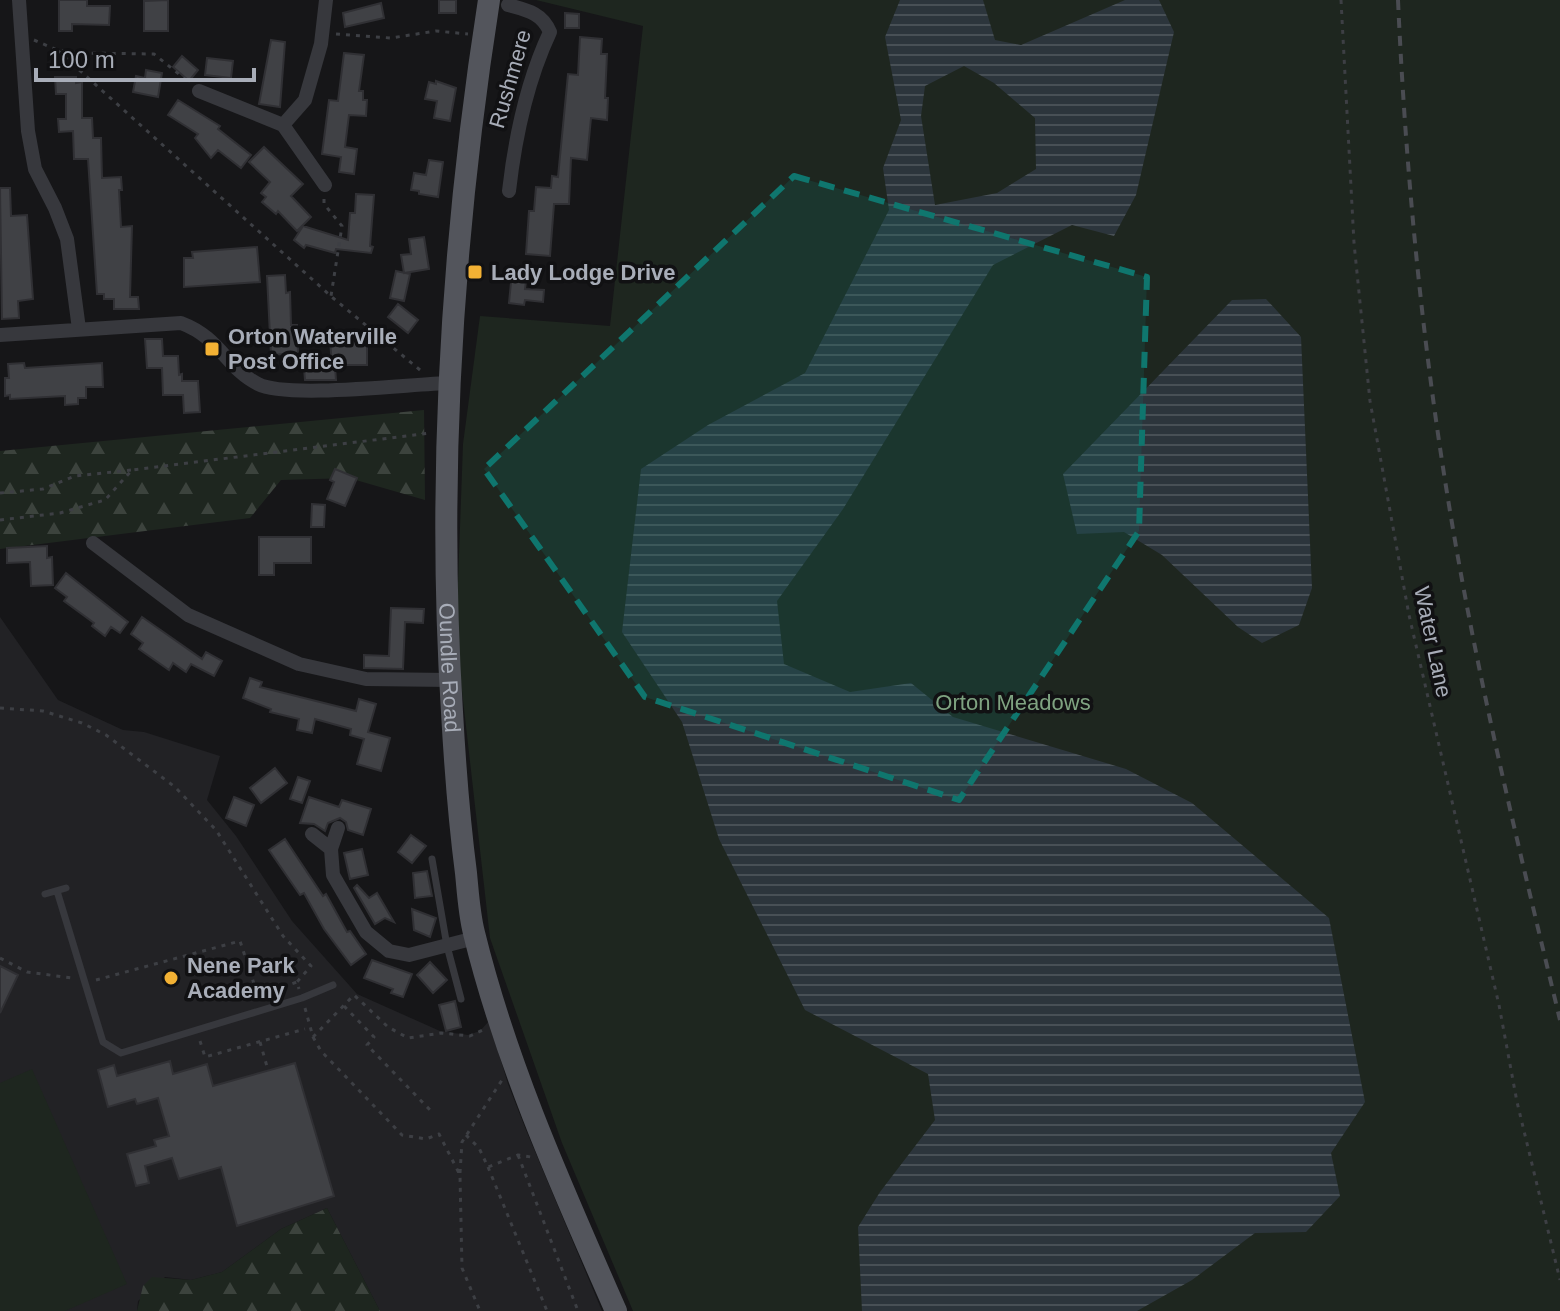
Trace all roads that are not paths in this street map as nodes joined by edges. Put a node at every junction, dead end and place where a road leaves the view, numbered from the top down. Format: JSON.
{"nodes":[{"id":1,"x":19,"y":0,"type":"edge"},
{"id":2,"x":326,"y":0,"type":"edge"},
{"id":3,"x":498,"y":3,"type":"edge"},
{"id":4,"x":199,"y":91,"type":"road end"},
{"id":5,"x":283,"y":125,"type":"junction"},
{"id":6,"x":325,"y":185,"type":"road end"},
{"id":7,"x":509,"y":191,"type":"dead end"},
{"id":8,"x":79,"y":329,"type":"junction"},
{"id":9,"x":0,"y":335,"type":"edge"},
{"id":10,"x":442,"y":383,"type":"junction"},
{"id":11,"x":93,"y":543,"type":"dead end"},
{"id":12,"x":450,"y":680,"type":"junction"},
{"id":13,"x":338,"y":828,"type":"dead end"},
{"id":14,"x":312,"y":834,"type":"dead end"},
{"id":15,"x":331,"y":849,"type":"junction"},
{"id":16,"x":432,"y":859,"type":"dead end"},
{"id":17,"x":66,"y":888,"type":"dead end"},
{"id":18,"x":57,"y":891,"type":"junction"},
{"id":19,"x":45,"y":894,"type":"dead end"},
{"id":20,"x":475,"y":938,"type":"junction"},
{"id":21,"x":447,"y":946,"type":"junction"},
{"id":22,"x":333,"y":985,"type":"dead end"},
{"id":23,"x":461,"y":999,"type":"dead end"},
{"id":24,"x":616,"y":1311,"type":"edge"}],
"edges":[{"from":1,"to":8,"type":"street"},
{"from":2,"to":5,"type":"street"},
{"from":3,"to":7,"type":"street","name":"Rushmere"},
{"from":3,"to":10,"type":"main road","name":"Oundle Road"},
{"from":4,"to":5,"type":"street"},
{"from":5,"to":6,"type":"street"},
{"from":8,"to":9,"type":"street"},
{"from":8,"to":10,"type":"street"},
{"from":10,"to":12,"type":"main road","name":"Oundle Road"},
{"from":11,"to":12,"type":"street"},
{"from":12,"to":20,"type":"main road","name":"Oundle Road"},
{"from":13,"to":15,"type":"street"},
{"from":14,"to":15,"type":"street"},
{"from":15,"to":21,"type":"street"},
{"from":16,"to":21,"type":"lane"},
{"from":17,"to":18,"type":"lane"},
{"from":18,"to":19,"type":"lane"},
{"from":18,"to":22,"type":"lane"},
{"from":20,"to":21,"type":"street"},
{"from":20,"to":24,"type":"main road","name":"Oundle Road"},
{"from":21,"to":23,"type":"lane"}]}
